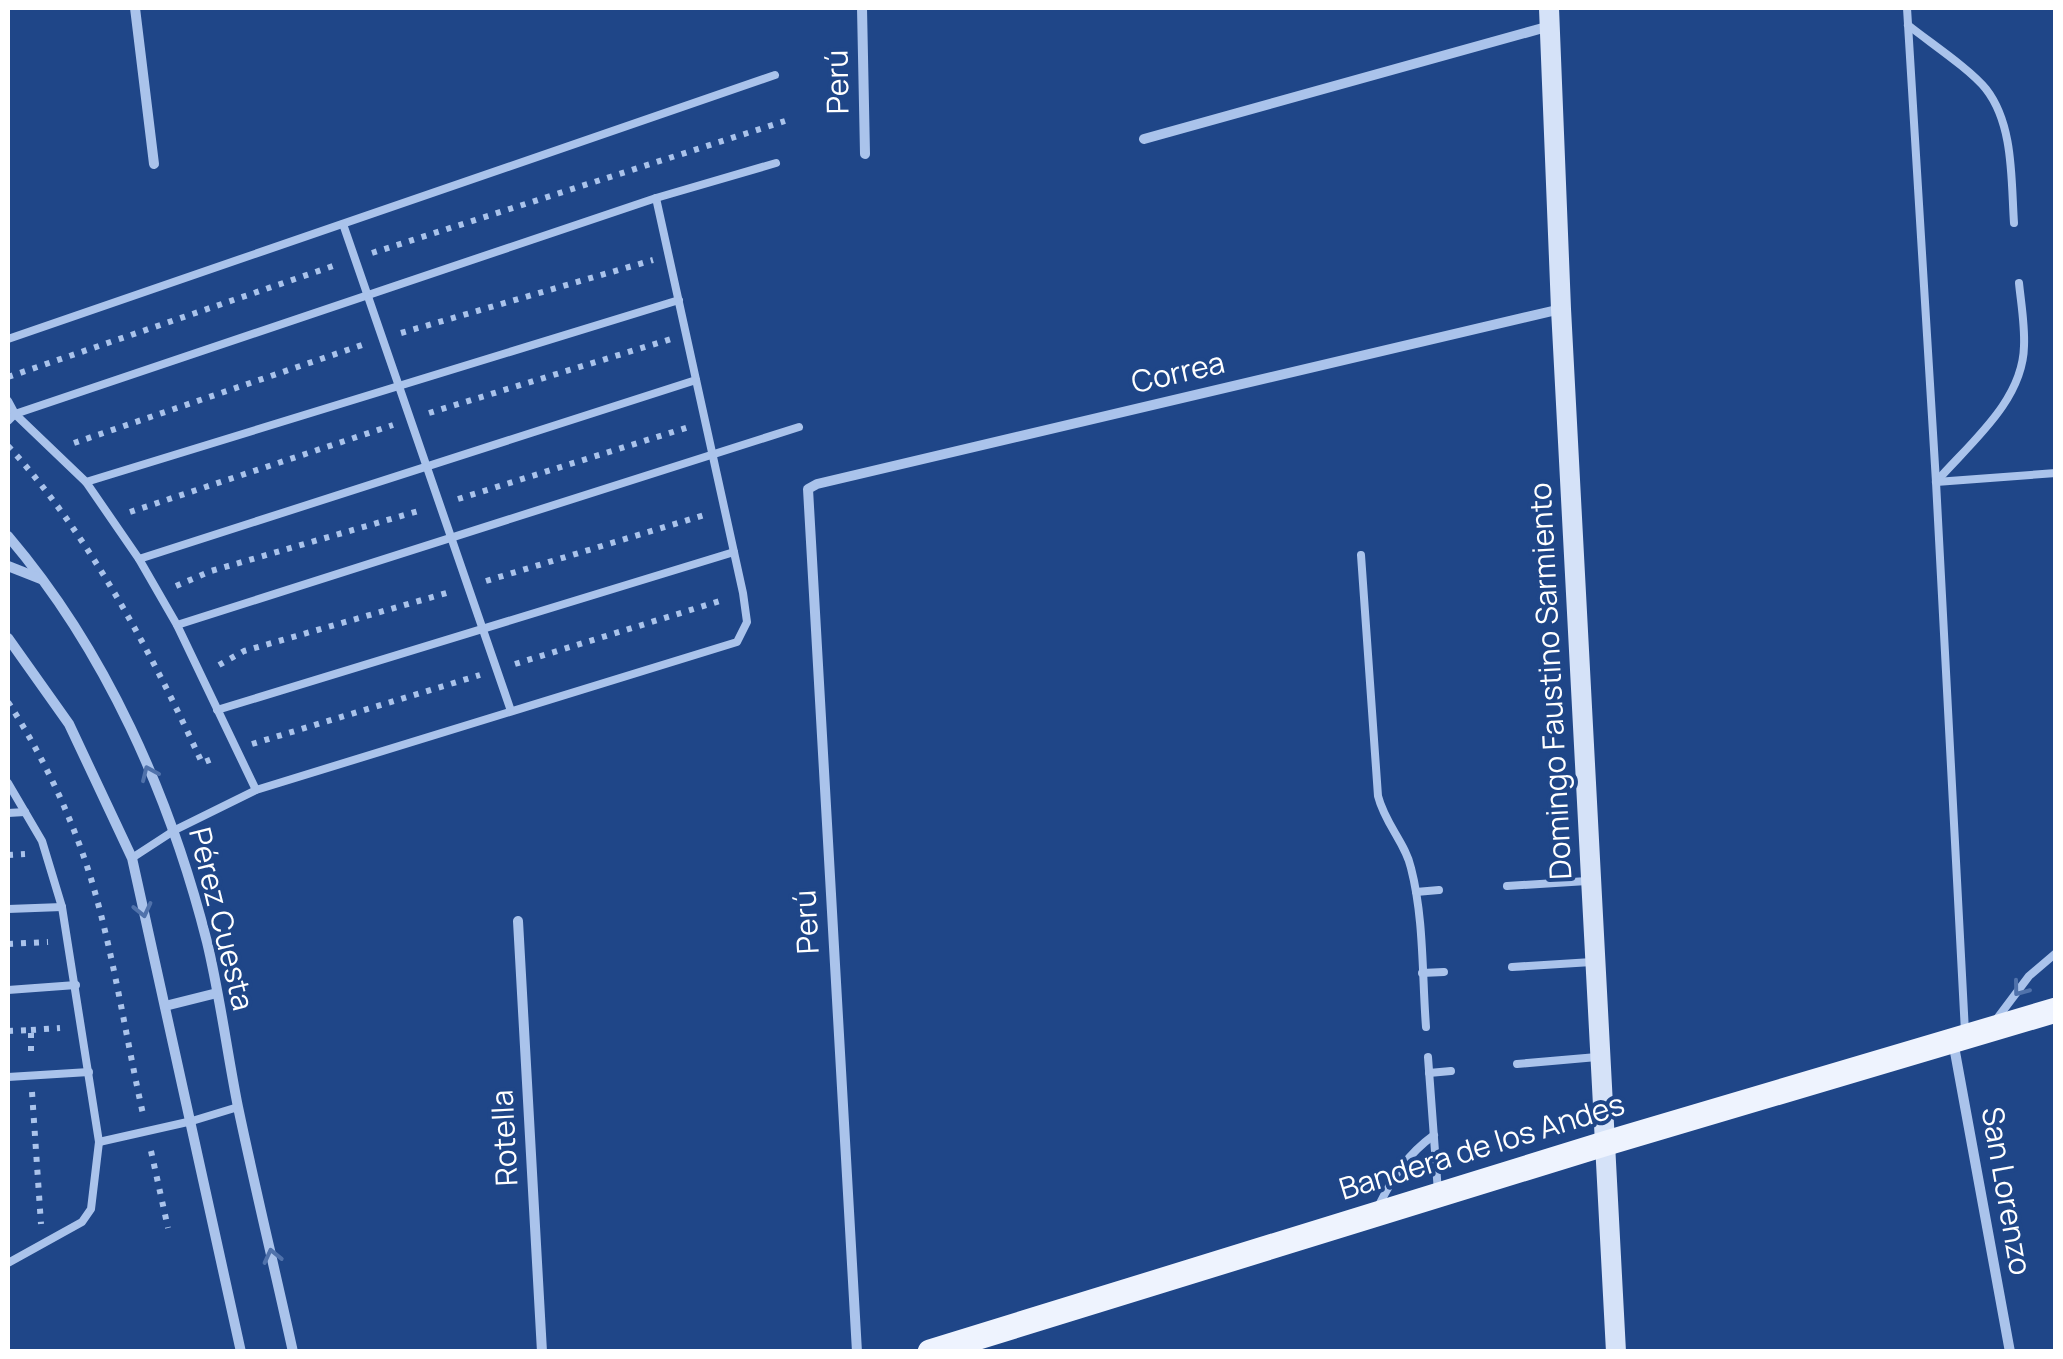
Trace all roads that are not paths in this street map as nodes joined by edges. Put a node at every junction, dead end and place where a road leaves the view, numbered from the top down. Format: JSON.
{"nodes":[{"id":1,"x":136,"y":8,"type":"edge"},
{"id":2,"x":862,"y":8,"type":"edge"},
{"id":3,"x":1907,"y":8,"type":"edge"},
{"id":4,"x":1550,"y":17,"type":"edge"},
{"id":5,"x":1908,"y":25,"type":"junction"},
{"id":6,"x":775,"y":75,"type":"dead end"},
{"id":7,"x":1144,"y":139,"type":"dead end"},
{"id":8,"x":865,"y":154,"type":"dead end"},
{"id":9,"x":154,"y":164,"type":"dead end"},
{"id":10,"x":776,"y":164,"type":"dead end"},
{"id":11,"x":656,"y":198,"type":"junction"},
{"id":12,"x":2014,"y":223,"type":"dead end"},
{"id":13,"x":343,"y":224,"type":"junction"},
{"id":14,"x":2019,"y":282,"type":"dead end"},
{"id":15,"x":368,"y":296,"type":"junction"},
{"id":16,"x":678,"y":300,"type":"junction"},
{"id":17,"x":1561,"y":309,"type":"junction"},
{"id":18,"x":8,"y":339,"type":"edge"},
{"id":19,"x":696,"y":380,"type":"junction"},
{"id":20,"x":399,"y":386,"type":"junction"},
{"id":21,"x":8,"y":401,"type":"edge"},
{"id":22,"x":11,"y":418,"type":"edge"},
{"id":23,"x":798,"y":427,"type":"dead end"},
{"id":24,"x":711,"y":454,"type":"junction"},
{"id":25,"x":426,"y":467,"type":"junction"},
{"id":26,"x":2056,"y":472,"type":"edge"},
{"id":27,"x":86,"y":482,"type":"junction"},
{"id":28,"x":1936,"y":482,"type":"junction"},
{"id":29,"x":808,"y":489,"type":"joint"},
{"id":30,"x":8,"y":536,"type":"edge"},
{"id":31,"x":451,"y":537,"type":"junction"},
{"id":32,"x":734,"y":552,"type":"junction"},
{"id":33,"x":1362,"y":555,"type":"dead end"},
{"id":34,"x":139,"y":558,"type":"junction"},
{"id":35,"x":8,"y":566,"type":"edge"},
{"id":36,"x":46,"y":582,"type":"junction"},
{"id":37,"x":176,"y":625,"type":"junction"},
{"id":38,"x":482,"y":628,"type":"junction"},
{"id":39,"x":8,"y":638,"type":"edge"},
{"id":40,"x":217,"y":710,"type":"junction"},
{"id":41,"x":511,"y":711,"type":"junction"},
{"id":42,"x":8,"y":783,"type":"edge"},
{"id":43,"x":256,"y":790,"type":"junction"},
{"id":44,"x":25,"y":812,"type":"junction"},
{"id":45,"x":8,"y":813,"type":"edge"},
{"id":46,"x":174,"y":830,"type":"junction"},
{"id":47,"x":132,"y":858,"type":"junction"},
{"id":48,"x":1592,"y":881,"type":"junction"},
{"id":49,"x":1507,"y":886,"type":"dead end"},
{"id":50,"x":1439,"y":890,"type":"dead end"},
{"id":51,"x":1416,"y":892,"type":"junction"},
{"id":52,"x":62,"y":908,"type":"junction"},
{"id":53,"x":8,"y":909,"type":"edge"},
{"id":54,"x":518,"y":921,"type":"dead end"},
{"id":55,"x":2056,"y":953,"type":"edge"},
{"id":56,"x":1596,"y":962,"type":"junction"},
{"id":57,"x":1512,"y":967,"type":"dead end"},
{"id":58,"x":1444,"y":972,"type":"dead end"},
{"id":59,"x":1422,"y":973,"type":"junction"},
{"id":60,"x":76,"y":985,"type":"junction"},
{"id":61,"x":8,"y":990,"type":"edge"},
{"id":62,"x":217,"y":993,"type":"junction"},
{"id":63,"x":166,"y":1006,"type":"junction"},
{"id":64,"x":2056,"y":1010,"type":"edge"},
{"id":65,"x":1426,"y":1027,"type":"dead end"},
{"id":66,"x":1969,"y":1035,"type":"junction"},
{"id":67,"x":1602,"y":1056,"type":"junction"},
{"id":68,"x":1428,"y":1057,"type":"dead end"},
{"id":69,"x":1517,"y":1064,"type":"dead end"},
{"id":70,"x":1451,"y":1071,"type":"dead end"},
{"id":71,"x":89,"y":1072,"type":"junction"},
{"id":72,"x":1429,"y":1073,"type":"junction"},
{"id":73,"x":8,"y":1077,"type":"edge"},
{"id":74,"x":238,"y":1107,"type":"junction"},
{"id":75,"x":192,"y":1121,"type":"junction"},
{"id":76,"x":1434,"y":1134,"type":"junction"},
{"id":77,"x":99,"y":1142,"type":"junction"},
{"id":78,"x":1607,"y":1143,"type":"junction"},
{"id":79,"x":1438,"y":1195,"type":"junction"},
{"id":80,"x":1374,"y":1214,"type":"junction"},
{"id":81,"x":8,"y":1263,"type":"edge"},
{"id":82,"x":242,"y":1352,"type":"edge"},
{"id":83,"x":293,"y":1352,"type":"edge"},
{"id":84,"x":542,"y":1352,"type":"edge"},
{"id":85,"x":857,"y":1352,"type":"edge"},
{"id":86,"x":930,"y":1352,"type":"edge"},
{"id":87,"x":1616,"y":1352,"type":"edge"},
{"id":88,"x":2010,"y":1352,"type":"edge"}],
"edges":[{"from":1,"to":9,"type":"street"},
{"from":2,"to":8,"type":"street","name":"Perú"},
{"from":3,"to":5,"type":"lane"},
{"from":4,"to":7,"type":"street"},
{"from":4,"to":17,"type":"main road","name":"Domingo Faustino Sarmiento"},
{"from":5,"to":12,"type":"lane"},
{"from":5,"to":28,"type":"lane"},
{"from":6,"to":13,"type":"lane"},
{"from":10,"to":11,"type":"lane"},
{"from":11,"to":15,"type":"lane"},
{"from":11,"to":16,"type":"lane"},
{"from":13,"to":15,"type":"lane"},
{"from":13,"to":18,"type":"lane"},
{"from":14,"to":28,"type":"lane"},
{"from":15,"to":20,"type":"lane"},
{"from":15,"to":22,"type":"lane"},
{"from":16,"to":19,"type":"lane"},
{"from":16,"to":20,"type":"lane"},
{"from":17,"to":29,"type":"street","name":"Correa"},
{"from":17,"to":48,"type":"main road","name":"Domingo Faustino Sarmiento"},
{"from":19,"to":24,"type":"lane"},
{"from":19,"to":25,"type":"lane"},
{"from":20,"to":25,"type":"lane"},
{"from":20,"to":27,"type":"lane"},
{"from":21,"to":22,"type":"lane"},
{"from":22,"to":27,"type":"lane"},
{"from":23,"to":24,"type":"lane"},
{"from":24,"to":31,"type":"lane"},
{"from":24,"to":32,"type":"lane"},
{"from":25,"to":31,"type":"lane"},
{"from":25,"to":34,"type":"lane"},
{"from":26,"to":28,"type":"lane"},
{"from":27,"to":34,"type":"lane"},
{"from":28,"to":66,"type":"lane"},
{"from":29,"to":85,"type":"street","name":"Perú"},
{"from":30,"to":36,"type":"street","name":"Pérez Cuesta"},
{"from":31,"to":37,"type":"lane"},
{"from":31,"to":38,"type":"lane"},
{"from":32,"to":38,"type":"lane"},
{"from":32,"to":41,"type":"lane"},
{"from":33,"to":51,"type":"lane"},
{"from":34,"to":37,"type":"lane"},
{"from":35,"to":36,"type":"street"},
{"from":46,"to":36,"type":"street","name":"Pérez Cuesta","one_way":true},
{"from":37,"to":40,"type":"lane"},
{"from":38,"to":40,"type":"lane"},
{"from":38,"to":41,"type":"lane"},
{"from":39,"to":47,"type":"street"},
{"from":40,"to":43,"type":"lane"},
{"from":41,"to":43,"type":"lane"},
{"from":42,"to":44,"type":"lane"},
{"from":43,"to":46,"type":"lane"},
{"from":44,"to":45,"type":"lane"},
{"from":44,"to":52,"type":"lane"},
{"from":46,"to":47,"type":"lane"},
{"from":46,"to":62,"type":"street","name":"Pérez Cuesta"},
{"from":47,"to":63,"type":"street","one_way":true},
{"from":48,"to":49,"type":"lane"},
{"from":48,"to":56,"type":"main road","name":"Domingo Faustino Sarmiento"},
{"from":50,"to":51,"type":"lane"},
{"from":51,"to":59,"type":"lane"},
{"from":52,"to":53,"type":"lane"},
{"from":52,"to":60,"type":"lane"},
{"from":54,"to":84,"type":"street","name":"Rotella"},
{"from":55,"to":66,"type":"lane","one_way":true},
{"from":56,"to":57,"type":"lane"},
{"from":56,"to":67,"type":"main road","name":"Domingo Faustino Sarmiento"},
{"from":58,"to":59,"type":"lane"},
{"from":59,"to":65,"type":"lane"},
{"from":60,"to":61,"type":"lane"},
{"from":60,"to":71,"type":"lane"},
{"from":62,"to":63,"type":"street"},
{"from":62,"to":74,"type":"street","name":"Pérez Cuesta"},
{"from":63,"to":75,"type":"street"},
{"from":64,"to":66,"type":"main road","name":"Bandera de los Andes"},
{"from":66,"to":78,"type":"main road","name":"Bandera de los Andes"},
{"from":66,"to":88,"type":"street","name":"San Lorenzo"},
{"from":67,"to":69,"type":"lane"},
{"from":67,"to":78,"type":"main road","name":"Domingo Faustino Sarmiento"},
{"from":68,"to":72,"type":"lane"},
{"from":70,"to":72,"type":"lane"},
{"from":71,"to":73,"type":"lane"},
{"from":71,"to":77,"type":"lane"},
{"from":72,"to":76,"type":"lane"},
{"from":74,"to":75,"type":"lane"},
{"from":83,"to":74,"type":"street","name":"Pérez Cuesta","one_way":true},
{"from":75,"to":77,"type":"lane"},
{"from":75,"to":82,"type":"street"},
{"from":76,"to":79,"type":"lane"},
{"from":76,"to":80,"type":"lane"},
{"from":77,"to":81,"type":"lane"},
{"from":78,"to":79,"type":"main road","name":"Bandera de los Andes"},
{"from":78,"to":87,"type":"main road","name":"Domingo Faustino Sarmiento"},
{"from":79,"to":80,"type":"main road","name":"Bandera de los Andes"},
{"from":80,"to":86,"type":"main road","name":"Bandera de los Andes"}]}
